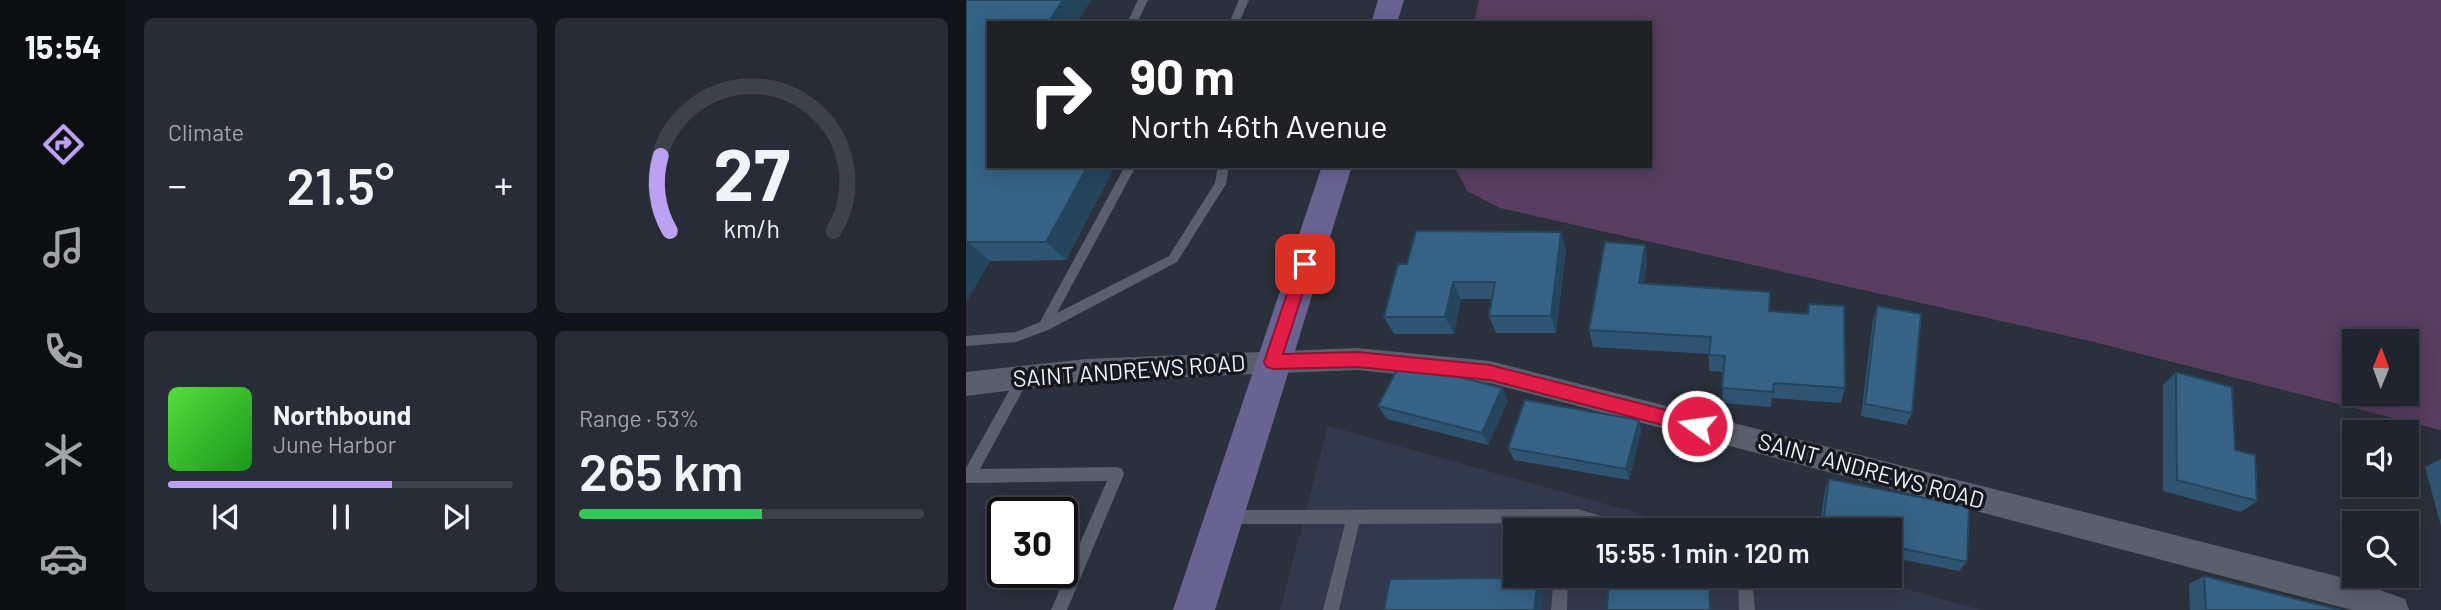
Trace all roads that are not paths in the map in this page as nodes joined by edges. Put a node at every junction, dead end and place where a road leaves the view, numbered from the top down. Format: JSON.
{"nodes":[{"id":1,"x":1143,"y":0,"type":"edge"},
{"id":2,"x":1244,"y":0,"type":"edge"},
{"id":3,"x":1391,"y":0,"type":"edge"},
{"id":4,"x":1133,"y":21,"type":"edge"},
{"id":5,"x":1235,"y":21,"type":"edge"},
{"id":6,"x":1385,"y":21,"type":"edge"},
{"id":7,"x":1130,"y":168,"type":"edge"},
{"id":8,"x":1224,"y":168,"type":"edge"},
{"id":9,"x":1336,"y":168,"type":"edge"},
{"id":10,"x":1044,"y":326,"type":"junction"},
{"id":11,"x":966,"y":341,"type":"edge"},
{"id":12,"x":1273,"y":362,"type":"junction"},
{"id":13,"x":1024,"y":377,"type":"junction"},
{"id":14,"x":966,"y":384,"type":"edge"},
{"id":15,"x":968,"y":476,"type":"edge"},
{"id":16,"x":1354,"y":516,"type":"junction"},
{"id":17,"x":1222,"y":517,"type":"junction"},
{"id":18,"x":1503,"y":521,"type":"edge"},
{"id":19,"x":1560,"y":588,"type":"edge"},
{"id":20,"x":1746,"y":588,"type":"edge"},
{"id":21,"x":2353,"y":603,"type":"edge"},
{"id":22,"x":1059,"y":610,"type":"edge"},
{"id":23,"x":1194,"y":610,"type":"edge"},
{"id":24,"x":1331,"y":610,"type":"edge"},
{"id":25,"x":1559,"y":610,"type":"edge"},
{"id":26,"x":1747,"y":610,"type":"edge"},
{"id":27,"x":2394,"y":610,"type":"edge"}],
"edges":[{"from":1,"to":4,"type":"lane"},
{"from":2,"to":5,"type":"lane"},
{"from":3,"to":6,"type":"street"},
{"from":7,"to":10,"type":"lane"},
{"from":8,"to":10,"type":"lane"},
{"from":9,"to":12,"type":"street"},
{"from":10,"to":11,"type":"lane"},
{"from":12,"to":13,"type":"street","name":"SAINT ANDREWS ROAD"},
{"from":12,"to":17,"type":"street"},
{"from":12,"to":21,"type":"street","name":"SAINT ANDREWS ROAD"},
{"from":13,"to":14,"type":"street","name":"SAINT ANDREWS ROAD"},
{"from":13,"to":15,"type":"lane"},
{"from":15,"to":22,"type":"lane"},
{"from":16,"to":17,"type":"lane"},
{"from":16,"to":18,"type":"lane"},
{"from":16,"to":24,"type":"lane"},
{"from":17,"to":23,"type":"street"},
{"from":19,"to":25,"type":"lane"},
{"from":20,"to":26,"type":"lane"},
{"from":21,"to":27,"type":"street","name":"SAINT ANDREWS ROAD"}]}
